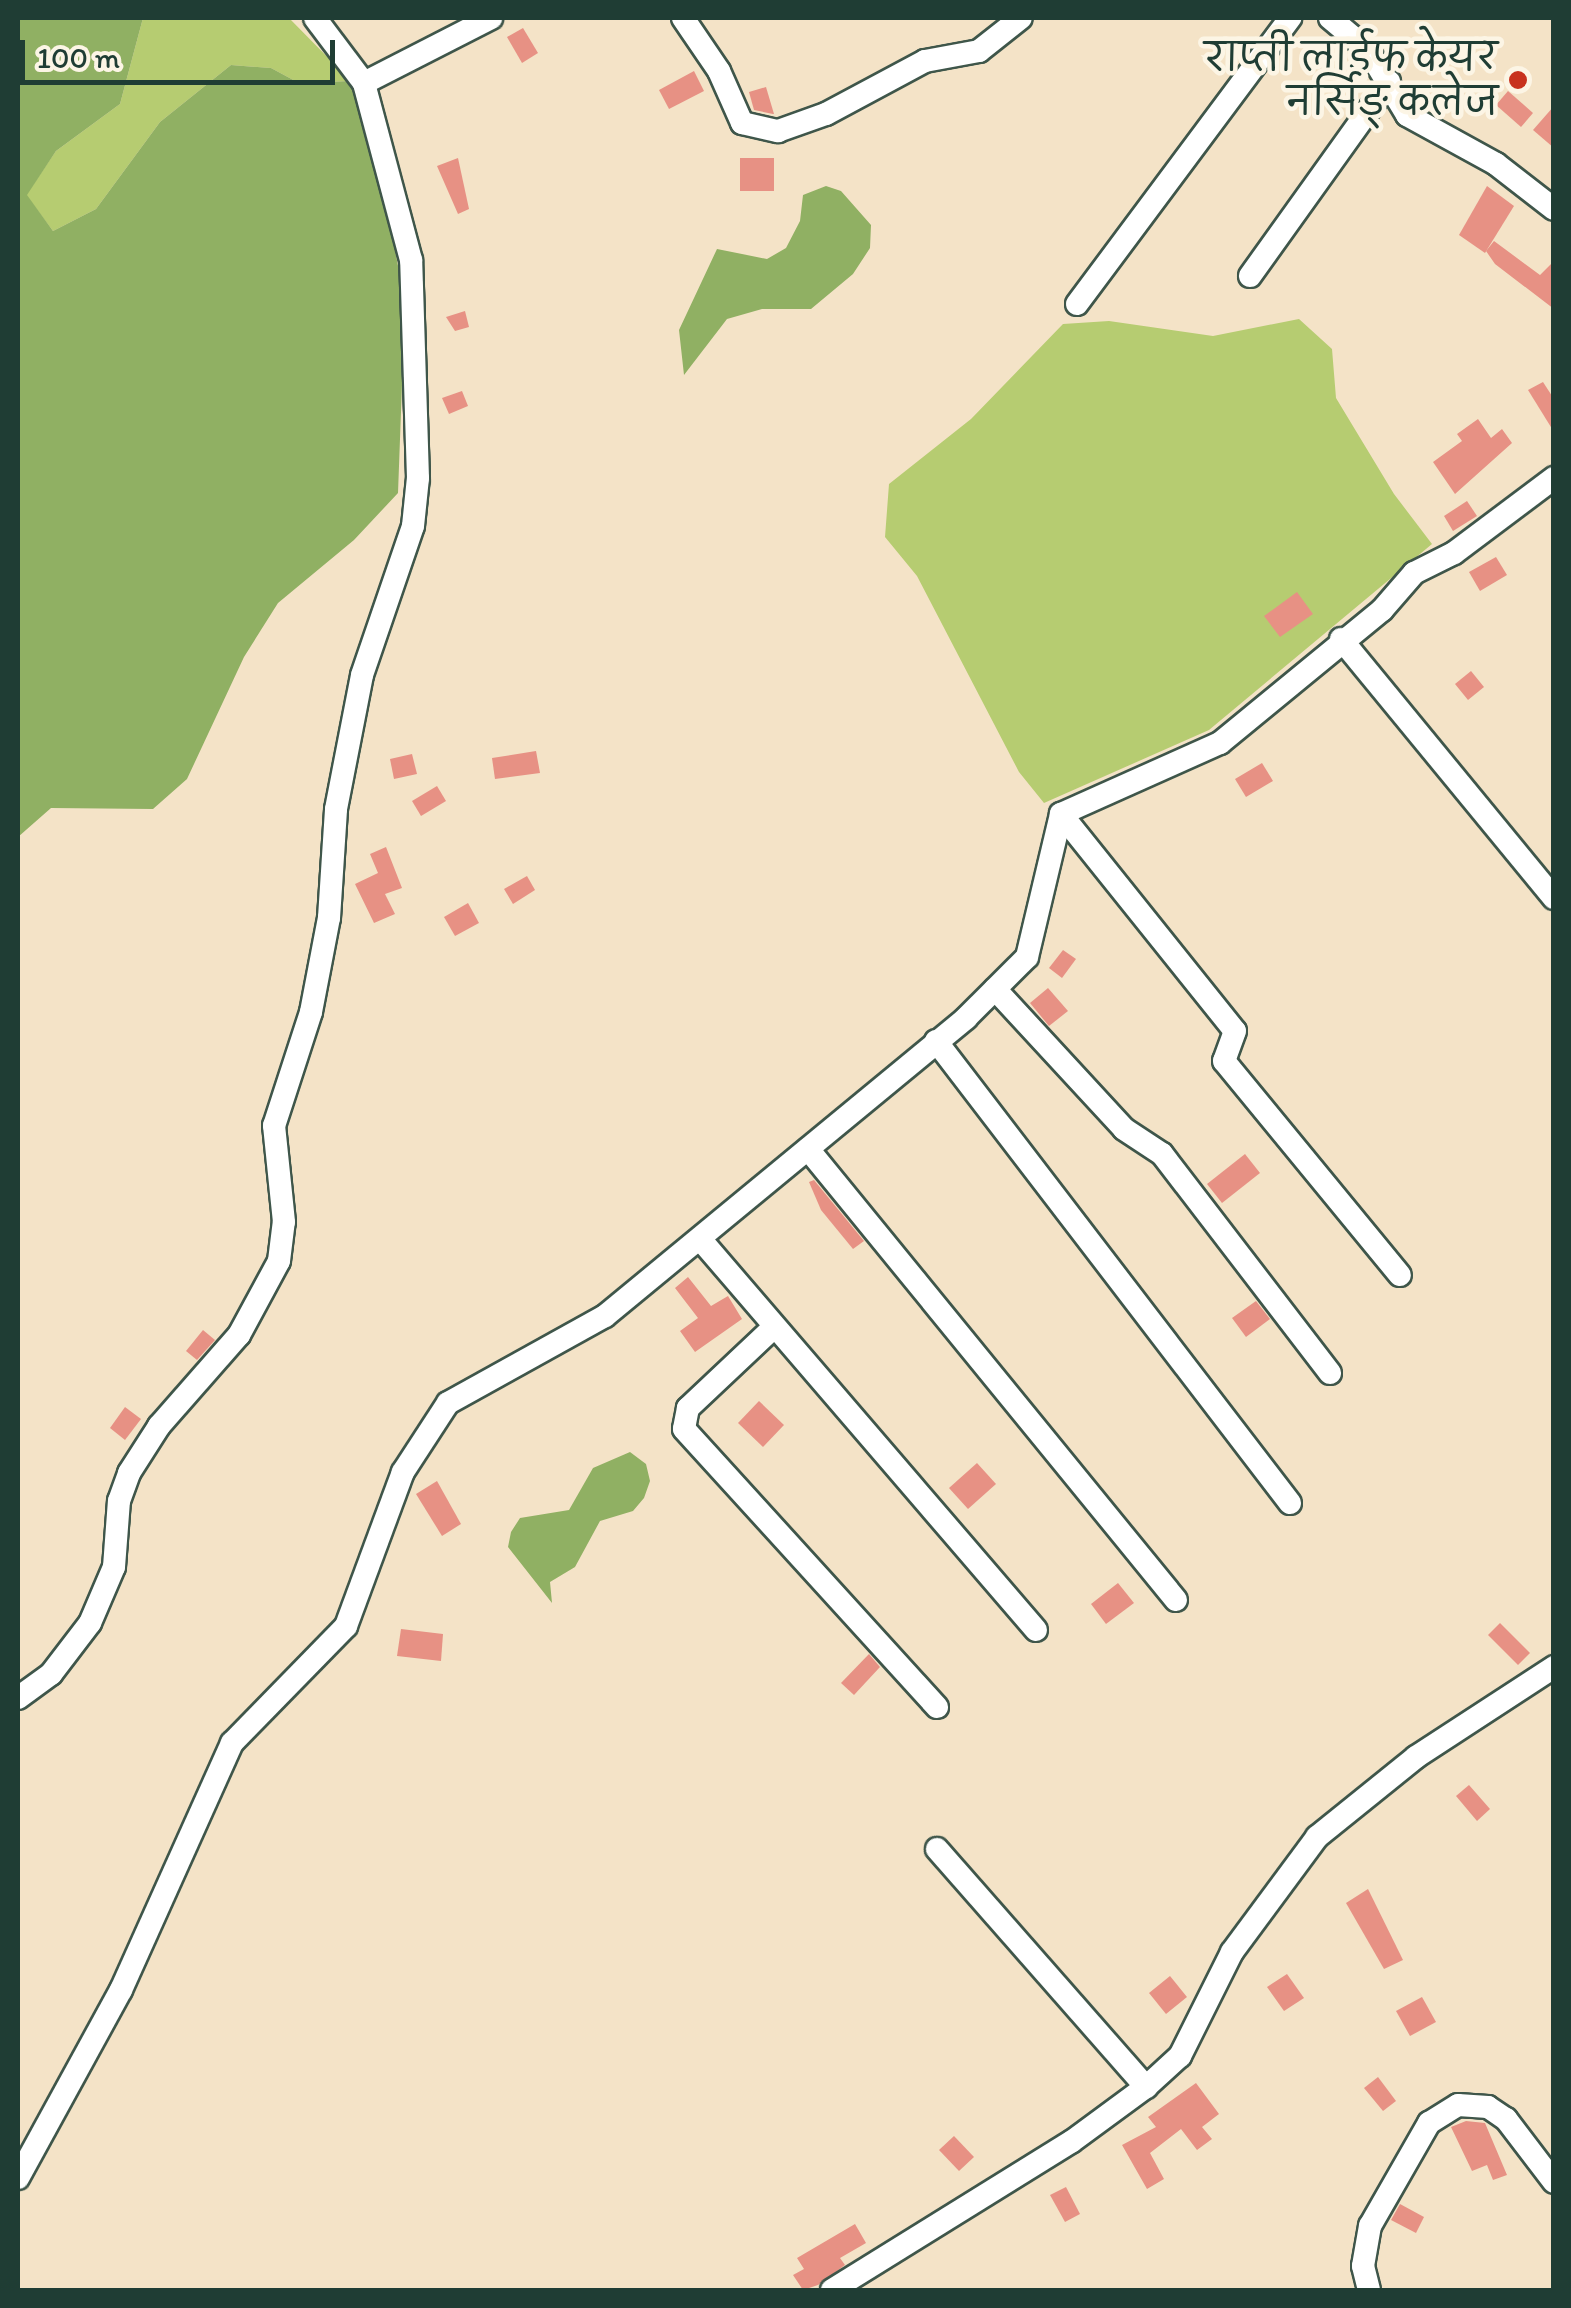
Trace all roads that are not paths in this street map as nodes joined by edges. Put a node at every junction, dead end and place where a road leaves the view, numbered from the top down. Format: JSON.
{"nodes":[{"id":1,"x":315,"y":18,"type":"edge"},
{"id":2,"x":491,"y":18,"type":"edge"},
{"id":3,"x":683,"y":18,"type":"edge"},
{"id":4,"x":1020,"y":18,"type":"edge"},
{"id":5,"x":1290,"y":18,"type":"edge"},
{"id":6,"x":1330,"y":18,"type":"edge"},
{"id":7,"x":1389,"y":82,"type":"junction"},
{"id":8,"x":364,"y":83,"type":"junction"},
{"id":9,"x":1554,"y":209,"type":"edge"},
{"id":10,"x":1250,"y":276,"type":"dead end"},
{"id":11,"x":1078,"y":304,"type":"dead end"},
{"id":12,"x":1554,"y":478,"type":"edge"},
{"id":13,"x":1341,"y":639,"type":"junction"},
{"id":14,"x":1061,"y":814,"type":"junction"},
{"id":15,"x":1554,"y":898,"type":"edge"},
{"id":16,"x":995,"y":989,"type":"junction"},
{"id":17,"x":936,"y":1041,"type":"junction"},
{"id":18,"x":808,"y":1149,"type":"junction"},
{"id":19,"x":701,"y":1240,"type":"junction"},
{"id":20,"x":1400,"y":1275,"type":"dead end"},
{"id":21,"x":773,"y":1328,"type":"junction"},
{"id":22,"x":1330,"y":1373,"type":"dead end"},
{"id":23,"x":1290,"y":1503,"type":"dead end"},
{"id":24,"x":1176,"y":1600,"type":"dead end"},
{"id":25,"x":1036,"y":1630,"type":"dead end"},
{"id":26,"x":1554,"y":1667,"type":"edge"},
{"id":27,"x":18,"y":1698,"type":"edge"},
{"id":28,"x":936,"y":1707,"type":"dead end"},
{"id":29,"x":937,"y":1849,"type":"dead end"},
{"id":30,"x":1146,"y":2087,"type":"junction"},
{"id":31,"x":18,"y":2178,"type":"edge"},
{"id":32,"x":1554,"y":2182,"type":"edge"},
{"id":33,"x":832,"y":2290,"type":"edge"},
{"id":34,"x":1368,"y":2290,"type":"edge"}],
"edges":[{"from":1,"to":8,"type":"street"},
{"from":2,"to":8,"type":"street"},
{"from":3,"to":4,"type":"street"},
{"from":5,"to":11,"type":"street"},
{"from":6,"to":7,"type":"street"},
{"from":7,"to":9,"type":"street"},
{"from":7,"to":10,"type":"street"},
{"from":8,"to":27,"type":"street"},
{"from":12,"to":13,"type":"street"},
{"from":13,"to":14,"type":"street"},
{"from":13,"to":15,"type":"street"},
{"from":14,"to":16,"type":"street"},
{"from":14,"to":20,"type":"street"},
{"from":16,"to":17,"type":"street"},
{"from":16,"to":22,"type":"street"},
{"from":17,"to":18,"type":"street"},
{"from":17,"to":23,"type":"street"},
{"from":18,"to":19,"type":"street"},
{"from":18,"to":24,"type":"street"},
{"from":19,"to":21,"type":"street"},
{"from":19,"to":31,"type":"street"},
{"from":21,"to":25,"type":"street"},
{"from":21,"to":28,"type":"street"},
{"from":26,"to":30,"type":"street"},
{"from":29,"to":30,"type":"street"},
{"from":30,"to":33,"type":"street"},
{"from":32,"to":34,"type":"street"}]}
